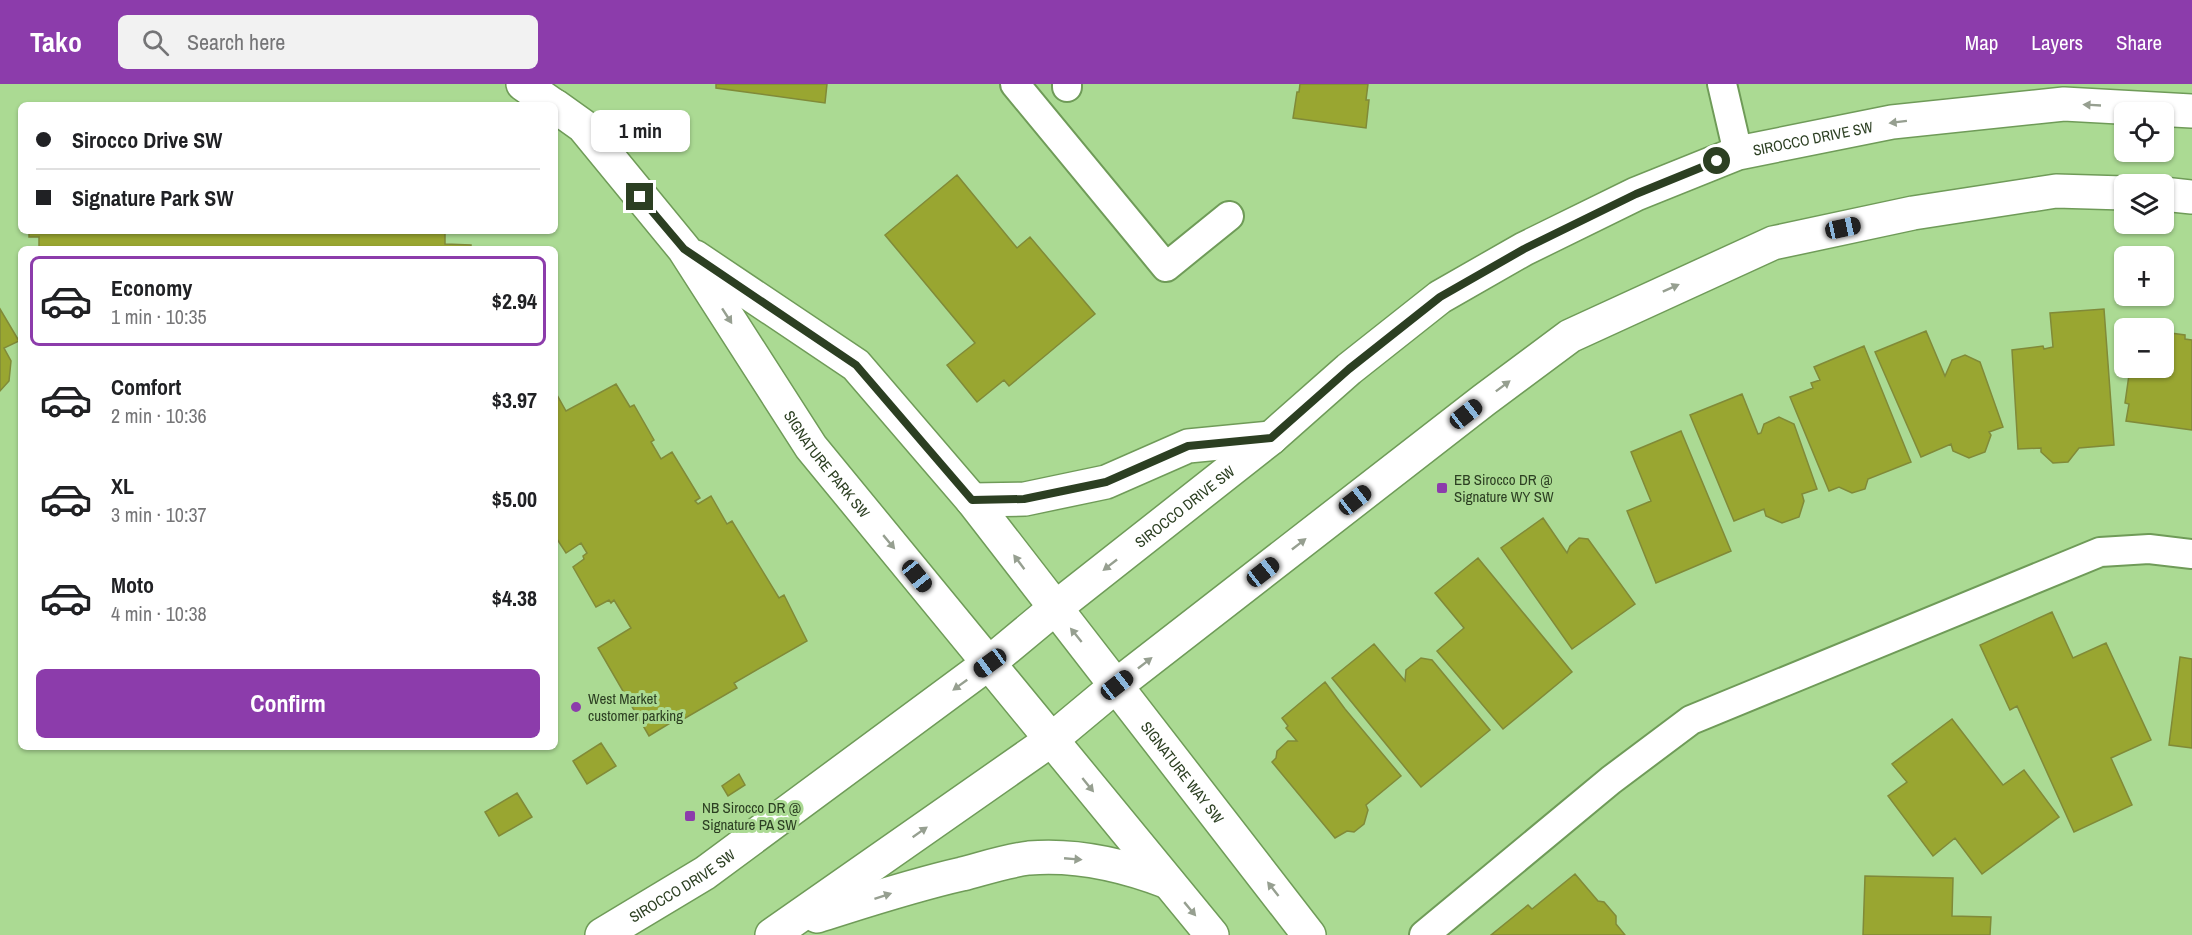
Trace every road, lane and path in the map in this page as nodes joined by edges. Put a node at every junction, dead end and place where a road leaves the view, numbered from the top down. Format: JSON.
{"nodes":[{"id":1,"x":524,"y":84,"type":"edge"},
{"id":2,"x":1015,"y":84,"type":"edge"},
{"id":3,"x":1722,"y":84,"type":"edge"},
{"id":4,"x":549,"y":102,"type":"edge"},
{"id":5,"x":558,"y":109,"type":"edge"},
{"id":6,"x":2192,"y":111,"type":"edge"},
{"id":7,"x":1738,"y":153,"type":"junction"},
{"id":8,"x":2114,"y":193,"type":"edge"},
{"id":9,"x":2174,"y":195,"type":"edge"},
{"id":10,"x":2192,"y":197,"type":"edge"},
{"id":11,"x":1229,"y":216,"type":"dead end"},
{"id":12,"x":684,"y":249,"type":"junction"},
{"id":13,"x":1271,"y":438,"type":"junction"},
{"id":14,"x":972,"y":500,"type":"junction"},
{"id":15,"x":2192,"y":554,"type":"edge"},
{"id":16,"x":1054,"y":609,"type":"junction"},
{"id":17,"x":990,"y":663,"type":"junction"},
{"id":18,"x":1117,"y":685,"type":"junction"},
{"id":19,"x":1051,"y":740,"type":"junction"},
{"id":20,"x":1168,"y":882,"type":"junction"},
{"id":21,"x":780,"y":931,"type":"edge"},
{"id":22,"x":602,"y":935,"type":"edge"},
{"id":23,"x":1212,"y":935,"type":"edge"},
{"id":24,"x":1309,"y":935,"type":"edge"},
{"id":25,"x":1425,"y":935,"type":"edge"}],
"edges":[{"from":1,"to":4,"type":"street","name":"SIGNATURE PARK SW"},
{"from":2,"to":11,"type":"lane"},
{"from":3,"to":7,"type":"lane"},
{"from":5,"to":12,"type":"street","name":"SIGNATURE PARK SW"},
{"from":6,"to":7,"type":"street","name":"SIROCCO DRIVE SW","one_way":true},
{"from":7,"to":13,"type":"street","name":"SIROCCO DRIVE SW"},
{"from":18,"to":8,"type":"street","one_way":true},
{"from":9,"to":10,"type":"street"},
{"from":12,"to":14,"type":"street","name":"SIGNATURE PARK SW"},
{"from":12,"to":17,"type":"street","name":"SIGNATURE PARK SW","one_way":true},
{"from":13,"to":14,"type":"street"},
{"from":13,"to":16,"type":"street","name":"SIROCCO DRIVE SW","one_way":true},
{"from":16,"to":14,"type":"street","name":"SIGNATURE PARK SW","one_way":true},
{"from":15,"to":25,"type":"lane"},
{"from":16,"to":17,"type":"street","name":"SIROCCO DRIVE SW"},
{"from":18,"to":16,"type":"street","name":"SIGNATURE WAY SW","one_way":true},
{"from":17,"to":19,"type":"street"},
{"from":17,"to":22,"type":"street","name":"SIROCCO DRIVE SW","one_way":true},
{"from":18,"to":19,"type":"street"},
{"from":24,"to":18,"type":"street","name":"SIGNATURE WAY SW","one_way":true},
{"from":19,"to":20,"type":"street","one_way":true},
{"from":21,"to":19,"type":"street","one_way":true},
{"from":21,"to":20,"type":"street","one_way":true},
{"from":20,"to":23,"type":"street","one_way":true}]}
